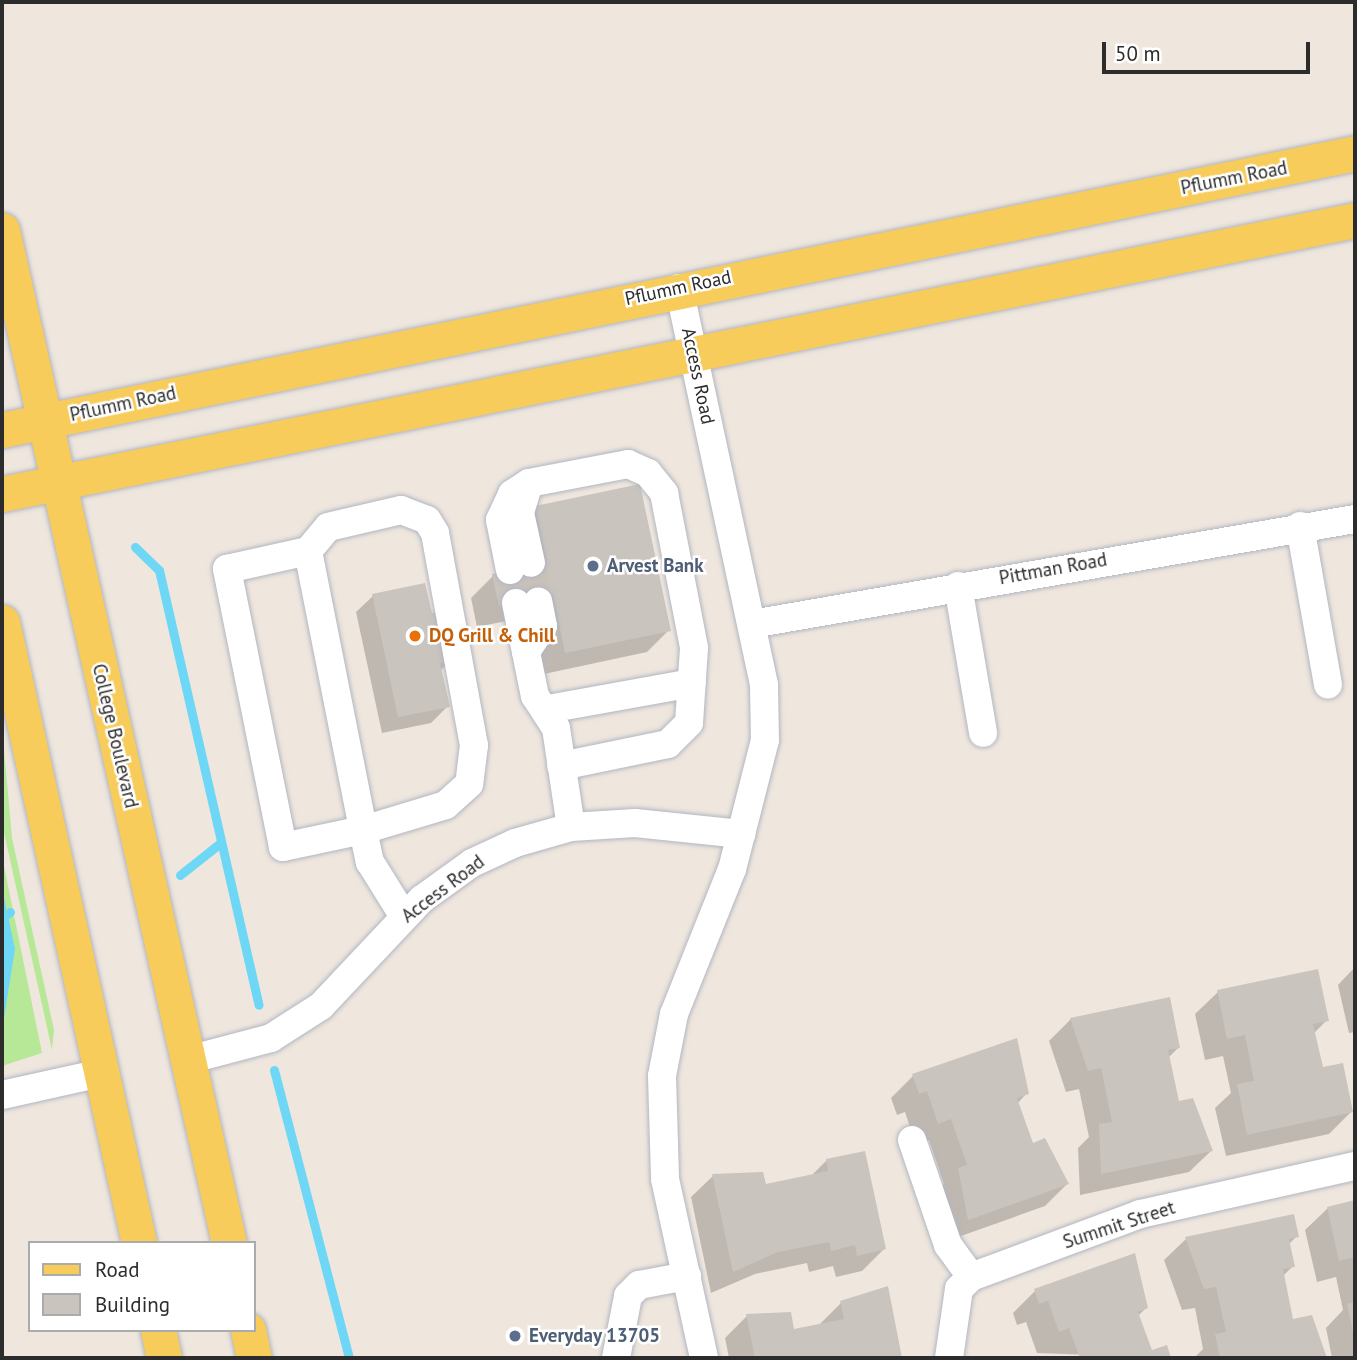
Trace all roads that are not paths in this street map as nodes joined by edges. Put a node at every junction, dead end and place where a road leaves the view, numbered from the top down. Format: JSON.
{"nodes":[{"id":1,"x":1355,"y":153,"type":"edge"},
{"id":2,"x":1355,"y":220,"type":"edge"},
{"id":3,"x":2,"y":230,"type":"edge"},
{"id":4,"x":679,"y":288,"type":"junction"},
{"id":5,"x":693,"y":353,"type":"junction"},
{"id":6,"x":44,"y":420,"type":"junction"},
{"id":7,"x":2,"y":430,"type":"edge"},
{"id":8,"x":57,"y":482,"type":"junction"},
{"id":9,"x":2,"y":494,"type":"edge"},
{"id":10,"x":1355,"y":519,"type":"edge"},
{"id":11,"x":1300,"y":526,"type":"junction"},
{"id":12,"x":307,"y":551,"type":"junction"},
{"id":13,"x":520,"y":566,"type":"tunnel mouth"},
{"id":14,"x":958,"y":586,"type":"junction"},
{"id":15,"x":527,"y":602,"type":"tunnel mouth"},
{"id":16,"x":2,"y":622,"type":"edge"},
{"id":17,"x":751,"y":624,"type":"junction"},
{"id":18,"x":692,"y":683,"type":"junction"},
{"id":19,"x":1328,"y":685,"type":"dead end"},
{"id":20,"x":548,"y":709,"type":"junction"},
{"id":21,"x":984,"y":733,"type":"dead end"},
{"id":22,"x":561,"y":766,"type":"junction"},
{"id":23,"x":571,"y":827,"type":"junction"},
{"id":24,"x":363,"y":830,"type":"junction"},
{"id":25,"x":741,"y":834,"type":"junction"},
{"id":26,"x":403,"y":915,"type":"junction"},
{"id":27,"x":188,"y":1060,"type":"junction"},
{"id":28,"x":101,"y":1073,"type":"junction"},
{"id":29,"x":2,"y":1095,"type":"edge"},
{"id":30,"x":912,"y":1140,"type":"dead end"},
{"id":31,"x":1355,"y":1166,"type":"edge"},
{"id":32,"x":139,"y":1241,"type":"edge"},
{"id":33,"x":229,"y":1241,"type":"edge"},
{"id":34,"x":687,"y":1276,"type":"junction"},
{"id":35,"x":971,"y":1277,"type":"junction"},
{"id":36,"x":158,"y":1332,"type":"edge"},
{"id":37,"x":248,"y":1332,"type":"edge"},
{"id":38,"x":164,"y":1358,"type":"edge"},
{"id":39,"x":254,"y":1358,"type":"edge"},
{"id":40,"x":616,"y":1358,"type":"edge"},
{"id":41,"x":704,"y":1358,"type":"edge"},
{"id":42,"x":949,"y":1358,"type":"edge"}],
"edges":[{"from":1,"to":4,"type":"main road","name":"Pflumm Road"},
{"from":2,"to":5,"type":"main road"},
{"from":3,"to":6,"type":"main road","name":"College Boulevard"},
{"from":4,"to":5,"type":"street","name":"Access Road"},
{"from":4,"to":6,"type":"main road","name":"Pflumm Road"},
{"from":5,"to":8,"type":"main road"},
{"from":5,"to":17,"type":"street","name":"Access Road"},
{"from":6,"to":7,"type":"main road","name":"Pflumm Road"},
{"from":6,"to":8,"type":"main road","name":"College Boulevard"},
{"from":8,"to":9,"type":"main road"},
{"from":8,"to":27,"type":"main road","name":"College Boulevard"},
{"from":10,"to":11,"type":"street","name":"Pittman Road"},
{"from":11,"to":14,"type":"street","name":"Pittman Road"},
{"from":11,"to":19,"type":"street"},
{"from":12,"to":24,"type":"street"},
{"from":12,"to":24,"type":"street"},
{"from":12,"to":24,"type":"street"},
{"from":13,"to":18,"type":"street"},
{"from":14,"to":17,"type":"street","name":"Pittman Road"},
{"from":14,"to":21,"type":"street"},
{"from":15,"to":20,"type":"street"},
{"from":16,"to":28,"type":"main road"},
{"from":17,"to":25,"type":"street","name":"Access Road"},
{"from":18,"to":20,"type":"street"},
{"from":18,"to":22,"type":"street"},
{"from":20,"to":22,"type":"street"},
{"from":22,"to":23,"type":"street"},
{"from":23,"to":25,"type":"street","name":"Access Road"},
{"from":23,"to":26,"type":"street","name":"Access Road"},
{"from":24,"to":26,"type":"street"},
{"from":25,"to":34,"type":"street","name":"Access Road"},
{"from":26,"to":27,"type":"street","name":"Access Road"},
{"from":27,"to":33,"type":"main road","name":"College Boulevard"},
{"from":28,"to":29,"type":"street"},
{"from":28,"to":32,"type":"main road"},
{"from":30,"to":35,"type":"street"},
{"from":31,"to":35,"type":"street","name":"Summit Street"},
{"from":34,"to":40,"type":"street"},
{"from":34,"to":41,"type":"street","name":"Access Road"},
{"from":35,"to":42,"type":"street"},
{"from":36,"to":38,"type":"main road"},
{"from":37,"to":39,"type":"main road"}]}
